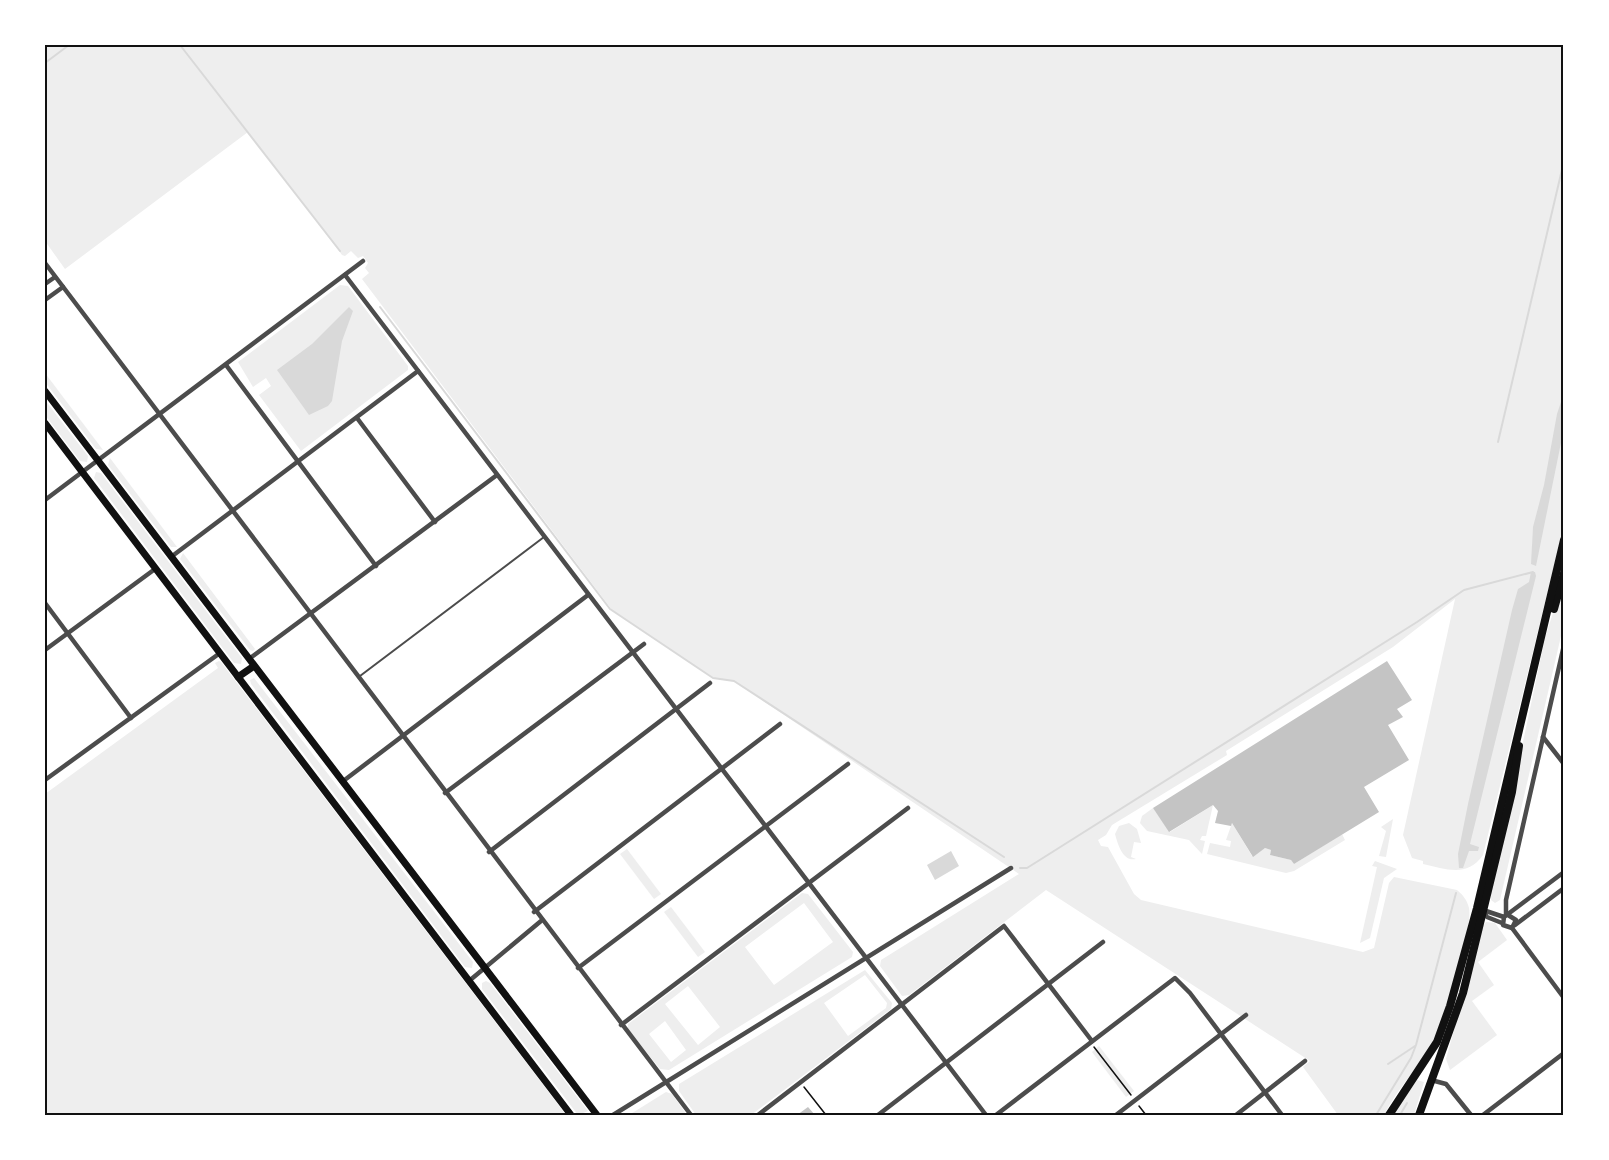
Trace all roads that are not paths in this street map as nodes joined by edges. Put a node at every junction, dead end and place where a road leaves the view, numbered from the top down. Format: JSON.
{"nodes":[{"id":1,"x":363,"y":261,"type":"dead end"},
{"id":2,"x":45,"y":263,"type":"edge"},
{"id":3,"x":345,"y":274,"type":"junction"},
{"id":4,"x":55,"y":277,"type":"junction"},
{"id":5,"x":45,"y":284,"type":"edge"},
{"id":6,"x":63,"y":287,"type":"junction"},
{"id":7,"x":45,"y":300,"type":"edge"},
{"id":8,"x":226,"y":364,"type":"junction"},
{"id":9,"x":418,"y":371,"type":"junction"},
{"id":10,"x":45,"y":391,"type":"edge"},
{"id":11,"x":159,"y":414,"type":"junction"},
{"id":12,"x":357,"y":418,"type":"junction"},
{"id":13,"x":45,"y":423,"type":"edge"},
{"id":14,"x":98,"y":461,"type":"junction"},
{"id":15,"x":298,"y":462,"type":"junction"},
{"id":16,"x":82,"y":473,"type":"junction"},
{"id":17,"x":497,"y":475,"type":"junction"},
{"id":18,"x":45,"y":500,"type":"edge"},
{"id":19,"x":232,"y":511,"type":"junction"},
{"id":20,"x":435,"y":522,"type":"junction"},
{"id":21,"x":544,"y":537,"type":"junction"},
{"id":22,"x":1564,"y":540,"type":"edge"},
{"id":23,"x":171,"y":557,"type":"junction"},
{"id":24,"x":1558,"y":564,"type":"junction"},
{"id":25,"x":376,"y":566,"type":"junction"},
{"id":26,"x":155,"y":569,"type":"junction"},
{"id":27,"x":1564,"y":573,"type":"edge"},
{"id":28,"x":588,"y":595,"type":"junction"},
{"id":29,"x":45,"y":603,"type":"edge"},
{"id":30,"x":310,"y":615,"type":"junction"},
{"id":31,"x":68,"y":633,"type":"junction"},
{"id":32,"x":1542,"y":635,"type":"junction"},
{"id":33,"x":644,"y":644,"type":"dead end"},
{"id":34,"x":1564,"y":645,"type":"edge"},
{"id":35,"x":45,"y":650,"type":"edge"},
{"id":36,"x":220,"y":653,"type":"junction"},
{"id":37,"x":632,"y":653,"type":"junction"},
{"id":38,"x":249,"y":659,"type":"junction"},
{"id":39,"x":254,"y":666,"type":"junction"},
{"id":40,"x":238,"y":677,"type":"junction"},
{"id":41,"x":358,"y":678,"type":"junction"},
{"id":42,"x":710,"y":683,"type":"dead end"},
{"id":43,"x":676,"y":710,"type":"junction"},
{"id":44,"x":131,"y":718,"type":"junction"},
{"id":45,"x":780,"y":724,"type":"dead end"},
{"id":46,"x":402,"y":736,"type":"junction"},
{"id":47,"x":1543,"y":737,"type":"junction"},
{"id":48,"x":848,"y":764,"type":"dead end"},
{"id":49,"x":1564,"y":764,"type":"edge"},
{"id":50,"x":720,"y":769,"type":"junction"},
{"id":51,"x":45,"y":780,"type":"edge"},
{"id":52,"x":342,"y":782,"type":"junction"},
{"id":53,"x":445,"y":793,"type":"junction"},
{"id":54,"x":908,"y":808,"type":"dead end"},
{"id":55,"x":765,"y":828,"type":"junction"},
{"id":56,"x":489,"y":852,"type":"junction"},
{"id":57,"x":1011,"y":868,"type":"dead end"},
{"id":58,"x":1564,"y":872,"type":"edge"},
{"id":59,"x":808,"y":884,"type":"junction"},
{"id":60,"x":1564,"y":888,"type":"edge"},
{"id":61,"x":1480,"y":909,"type":"junction"},
{"id":62,"x":534,"y":912,"type":"junction"},
{"id":63,"x":1506,"y":916,"type":"junction"},
{"id":64,"x":541,"y":921,"type":"junction"},
{"id":65,"x":1502,"y":923,"type":"junction"},
{"id":66,"x":1514,"y":926,"type":"junction"},
{"id":67,"x":1103,"y":942,"type":"dead end"},
{"id":68,"x":866,"y":958,"type":"junction"},
{"id":69,"x":578,"y":968,"type":"junction"},
{"id":70,"x":484,"y":969,"type":"junction"},
{"id":71,"x":469,"y":981,"type":"junction"},
{"id":72,"x":1048,"y":984,"type":"junction"},
{"id":73,"x":1564,"y":998,"type":"edge"},
{"id":74,"x":902,"y":1005,"type":"junction"},
{"id":75,"x":1246,"y":1015,"type":"dead end"},
{"id":76,"x":621,"y":1025,"type":"junction"},
{"id":77,"x":1221,"y":1035,"type":"junction"},
{"id":78,"x":1091,"y":1042,"type":"junction"},
{"id":79,"x":1564,"y":1053,"type":"edge"},
{"id":80,"x":1305,"y":1061,"type":"dead end"},
{"id":81,"x":946,"y":1063,"type":"junction"},
{"id":82,"x":1416,"y":1073,"type":"junction"},
{"id":83,"x":1431,"y":1080,"type":"junction"},
{"id":84,"x":666,"y":1081,"type":"junction"},
{"id":85,"x":1265,"y":1093,"type":"junction"},
{"id":86,"x":571,"y":1115,"type":"edge"},
{"id":87,"x":597,"y":1115,"type":"edge"},
{"id":88,"x":613,"y":1115,"type":"edge"},
{"id":89,"x":691,"y":1115,"type":"edge"},
{"id":90,"x":758,"y":1115,"type":"edge"},
{"id":91,"x":878,"y":1115,"type":"edge"},
{"id":92,"x":986,"y":1115,"type":"edge"},
{"id":93,"x":996,"y":1115,"type":"edge"},
{"id":94,"x":1116,"y":1115,"type":"edge"},
{"id":95,"x":1236,"y":1115,"type":"edge"},
{"id":96,"x":1282,"y":1115,"type":"edge"},
{"id":97,"x":1389,"y":1115,"type":"edge"},
{"id":98,"x":1419,"y":1115,"type":"edge"},
{"id":99,"x":1471,"y":1115,"type":"edge"},
{"id":100,"x":1483,"y":1115,"type":"edge"}],
"edges":[{"from":1,"to":3,"type":"street"},
{"from":2,"to":4,"type":"street"},
{"from":3,"to":8,"type":"street"},
{"from":3,"to":9,"type":"street"},
{"from":4,"to":5,"type":"street"},
{"from":4,"to":6,"type":"street"},
{"from":6,"to":7,"type":"street"},
{"from":6,"to":11,"type":"street"},
{"from":8,"to":11,"type":"street"},
{"from":8,"to":15,"type":"street"},
{"from":9,"to":12,"type":"street"},
{"from":9,"to":17,"type":"street"},
{"from":10,"to":14,"type":"main road"},
{"from":11,"to":14,"type":"street"},
{"from":11,"to":19,"type":"street"},
{"from":12,"to":15,"type":"street"},
{"from":12,"to":20,"type":"street"},
{"from":13,"to":16,"type":"main road"},
{"from":14,"to":16,"type":"street"},
{"from":14,"to":23,"type":"main road"},
{"from":15,"to":19,"type":"street"},
{"from":15,"to":25,"type":"street"},
{"from":16,"to":18,"type":"street"},
{"from":16,"to":26,"type":"main road"},
{"from":17,"to":20,"type":"street"},
{"from":17,"to":21,"type":"street"},
{"from":19,"to":23,"type":"street"},
{"from":19,"to":30,"type":"street"},
{"from":20,"to":25,"type":"street"},
{"from":21,"to":28,"type":"street"},
{"from":21,"to":41,"type":"lane"},
{"from":22,"to":24,"type":"highway"},
{"from":23,"to":38,"type":"main road"},
{"from":24,"to":27,"type":"highway"},
{"from":24,"to":32,"type":"highway"},
{"from":25,"to":30,"type":"street"},
{"from":26,"to":31,"type":"street"},
{"from":26,"to":36,"type":"main road"},
{"from":27,"to":32,"type":"highway"},
{"from":28,"to":37,"type":"street"},
{"from":28,"to":46,"type":"street"},
{"from":29,"to":31,"type":"street"},
{"from":30,"to":38,"type":"street"},
{"from":30,"to":41,"type":"street"},
{"from":31,"to":35,"type":"street"},
{"from":31,"to":44,"type":"street"},
{"from":32,"to":61,"type":"highway"},
{"from":33,"to":37,"type":"street"},
{"from":34,"to":47,"type":"street"},
{"from":36,"to":40,"type":"main road"},
{"from":36,"to":44,"type":"street"},
{"from":37,"to":43,"type":"street"},
{"from":37,"to":53,"type":"street"},
{"from":38,"to":39,"type":"main road"},
{"from":39,"to":40,"type":"main road"},
{"from":39,"to":52,"type":"main road"},
{"from":40,"to":71,"type":"main road"},
{"from":41,"to":46,"type":"street"},
{"from":42,"to":43,"type":"street"},
{"from":43,"to":50,"type":"street"},
{"from":43,"to":56,"type":"street"},
{"from":44,"to":51,"type":"street"},
{"from":45,"to":50,"type":"street"},
{"from":46,"to":52,"type":"street"},
{"from":46,"to":53,"type":"street"},
{"from":47,"to":49,"type":"street"},
{"from":47,"to":63,"type":"street"},
{"from":48,"to":55,"type":"street"},
{"from":50,"to":55,"type":"street"},
{"from":50,"to":62,"type":"street"},
{"from":52,"to":70,"type":"main road"},
{"from":53,"to":56,"type":"street"},
{"from":54,"to":59,"type":"street"},
{"from":55,"to":59,"type":"street"},
{"from":55,"to":69,"type":"street"},
{"from":56,"to":62,"type":"street"},
{"from":57,"to":68,"type":"street"},
{"from":58,"to":63,"type":"street"},
{"from":59,"to":68,"type":"street"},
{"from":59,"to":76,"type":"street"},
{"from":60,"to":66,"type":"street"},
{"from":61,"to":63,"type":"street"},
{"from":61,"to":65,"type":"street"},
{"from":61,"to":82,"type":"highway"},
{"from":61,"to":83,"type":"highway"},
{"from":62,"to":64,"type":"street"},
{"from":63,"to":65,"type":"street"},
{"from":63,"to":66,"type":"street"},
{"from":64,"to":69,"type":"street"},
{"from":64,"to":70,"type":"street"},
{"from":65,"to":66,"type":"street"},
{"from":66,"to":73,"type":"street"},
{"from":67,"to":72,"type":"street"},
{"from":68,"to":74,"type":"street"},
{"from":68,"to":84,"type":"street"},
{"from":69,"to":76,"type":"street"},
{"from":70,"to":71,"type":"street"},
{"from":70,"to":87,"type":"main road"},
{"from":71,"to":86,"type":"main road"},
{"from":72,"to":74,"type":"street"},
{"from":72,"to":78,"type":"street"},
{"from":72,"to":81,"type":"street"},
{"from":74,"to":81,"type":"street"},
{"from":74,"to":90,"type":"street"},
{"from":75,"to":77,"type":"street"},
{"from":76,"to":84,"type":"street"},
{"from":77,"to":78,"type":"street"},
{"from":77,"to":85,"type":"street"},
{"from":77,"to":94,"type":"street"},
{"from":78,"to":93,"type":"street"},
{"from":79,"to":100,"type":"street"},
{"from":80,"to":85,"type":"street"},
{"from":81,"to":91,"type":"street"},
{"from":81,"to":92,"type":"street"},
{"from":82,"to":83,"type":"highway"},
{"from":82,"to":97,"type":"highway"},
{"from":83,"to":98,"type":"highway"},
{"from":83,"to":99,"type":"street"},
{"from":84,"to":88,"type":"street"},
{"from":84,"to":89,"type":"street"},
{"from":85,"to":95,"type":"street"},
{"from":85,"to":96,"type":"street"}]}
